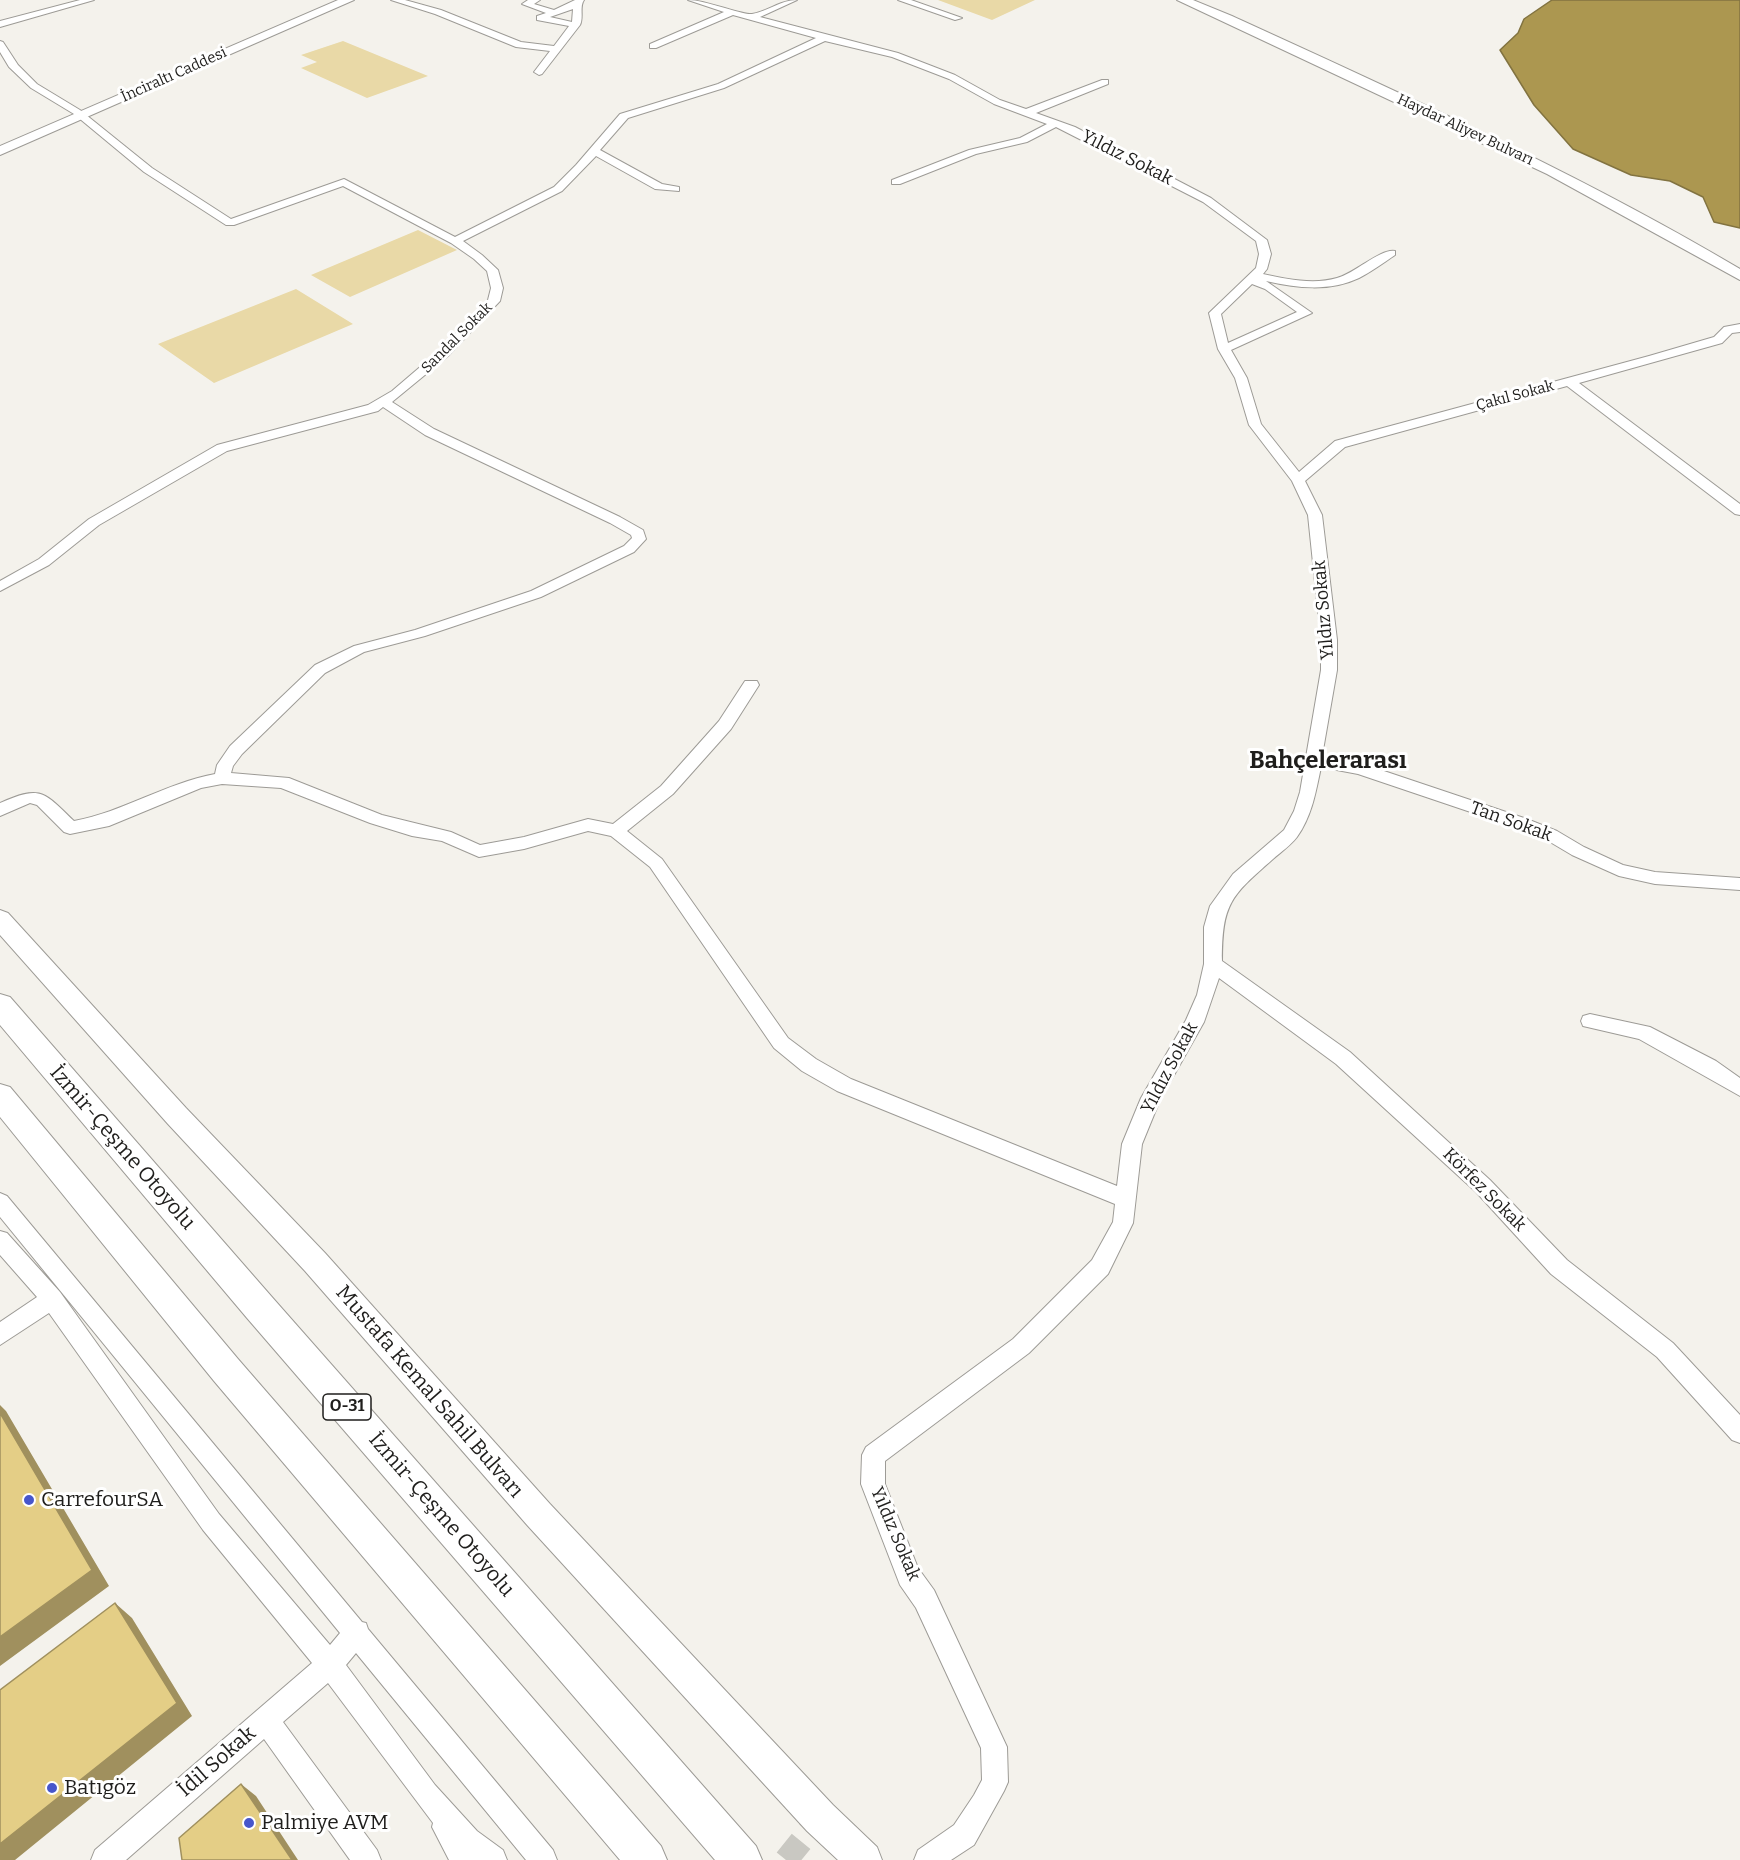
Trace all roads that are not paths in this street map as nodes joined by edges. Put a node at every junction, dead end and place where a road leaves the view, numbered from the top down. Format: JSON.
{"nodes":[{"id":1,"x":90,"y":0,"type":"edge"},
{"id":2,"x":348,"y":0,"type":"edge"},
{"id":3,"x":396,"y":0,"type":"edge"},
{"id":4,"x":536,"y":0,"type":"edge"},
{"id":5,"x":692,"y":0,"type":"edge"},
{"id":6,"x":793,"y":0,"type":"edge"},
{"id":7,"x":902,"y":0,"type":"edge"},
{"id":8,"x":1183,"y":0,"type":"edge"},
{"id":9,"x":1203,"y":0,"type":"edge"},
{"id":10,"x":578,"y":2,"type":"edge"},
{"id":11,"x":553,"y":12,"type":"junction"},
{"id":12,"x":731,"y":12,"type":"junction"},
{"id":13,"x":752,"y":17,"type":"junction"},
{"id":14,"x":958,"y":18,"type":"dead end"},
{"id":15,"x":0,"y":24,"type":"edge"},
{"id":16,"x":575,"y":25,"type":"junction"},
{"id":17,"x":824,"y":38,"type":"junction"},
{"id":18,"x":0,"y":44,"type":"edge"},
{"id":19,"x":653,"y":46,"type":"dead end"},
{"id":20,"x":556,"y":49,"type":"junction"},
{"id":21,"x":539,"y":72,"type":"dead end"},
{"id":22,"x":1105,"y":82,"type":"dead end"},
{"id":23,"x":1026,"y":113,"type":"junction"},
{"id":24,"x":80,"y":116,"type":"junction"},
{"id":25,"x":1056,"y":123,"type":"junction"},
{"id":26,"x":0,"y":151,"type":"edge"},
{"id":27,"x":594,"y":151,"type":"junction"},
{"id":28,"x":896,"y":182,"type":"dead end"},
{"id":29,"x":675,"y":189,"type":"dead end"},
{"id":30,"x":454,"y":241,"type":"junction"},
{"id":31,"x":1391,"y":252,"type":"dead end"},
{"id":32,"x":1740,"y":264,"type":"edge"},
{"id":33,"x":1740,"y":275,"type":"edge"},
{"id":34,"x":1251,"y":277,"type":"junction"},
{"id":35,"x":1740,"y":328,"type":"edge"},
{"id":36,"x":1224,"y":349,"type":"junction"},
{"id":37,"x":1568,"y":381,"type":"junction"},
{"id":38,"x":385,"y":402,"type":"junction"},
{"id":39,"x":1298,"y":480,"type":"junction"},
{"id":40,"x":1740,"y":511,"type":"edge"},
{"id":41,"x":0,"y":586,"type":"edge"},
{"id":42,"x":751,"y":686,"type":"dead end"},
{"id":43,"x":1316,"y":760,"type":"junction"},
{"id":44,"x":222,"y":778,"type":"junction"},
{"id":45,"x":0,"y":810,"type":"edge"},
{"id":46,"x":616,"y":831,"type":"junction"},
{"id":47,"x":1740,"y":884,"type":"edge"},
{"id":48,"x":0,"y":919,"type":"edge"},
{"id":49,"x":1213,"y":964,"type":"junction"},
{"id":50,"x":0,"y":1005,"type":"edge"},
{"id":51,"x":1590,"y":1021,"type":"dead end"},
{"id":52,"x":1740,"y":1088,"type":"edge"},
{"id":53,"x":0,"y":1096,"type":"edge"},
{"id":54,"x":1126,"y":1199,"type":"junction"},
{"id":55,"x":0,"y":1202,"type":"edge"},
{"id":56,"x":0,"y":1240,"type":"edge"},
{"id":57,"x":51,"y":1299,"type":"junction"},
{"id":58,"x":0,"y":1335,"type":"edge"},
{"id":59,"x":1740,"y":1432,"type":"edge"},
{"id":60,"x":357,"y":1632,"type":"junction"},
{"id":61,"x":330,"y":1665,"type":"junction"},
{"id":62,"x":266,"y":1720,"type":"junction"},
{"id":63,"x":426,"y":1794,"type":"junction"},
{"id":64,"x":696,"y":1806,"type":"junction"},
{"id":65,"x":105,"y":1860,"type":"edge"},
{"id":66,"x":367,"y":1860,"type":"edge"},
{"id":67,"x":464,"y":1860,"type":"edge"},
{"id":68,"x":493,"y":1860,"type":"edge"},
{"id":69,"x":543,"y":1860,"type":"edge"},
{"id":70,"x":647,"y":1860,"type":"edge"},
{"id":71,"x":742,"y":1860,"type":"edge"},
{"id":72,"x":755,"y":1860,"type":"edge"},
{"id":73,"x":864,"y":1860,"type":"edge"},
{"id":74,"x":928,"y":1860,"type":"edge"}],
"edges":[{"from":1,"to":15,"type":"street"},
{"from":2,"to":24,"type":"main road","name":"İnciraltı Caddesi"},
{"from":3,"to":20,"type":"street"},
{"from":4,"to":11,"type":"street"},
{"from":5,"to":12,"type":"street","name":"Yıldız Sokak"},
{"from":6,"to":13,"type":"street"},
{"from":7,"to":14,"type":"street"},
{"from":8,"to":33,"type":"main road","name":"Haydar Aliyev Bulvarı"},
{"from":9,"to":32,"type":"main road","name":"Haydar Aliyev Bulvarı"},
{"from":10,"to":11,"type":"street"},
{"from":10,"to":16,"type":"street"},
{"from":11,"to":16,"type":"street"},
{"from":12,"to":13,"type":"street","name":"Yıldız Sokak"},
{"from":12,"to":19,"type":"street"},
{"from":13,"to":17,"type":"street","name":"Yıldız Sokak"},
{"from":16,"to":20,"type":"street"},
{"from":17,"to":23,"type":"street","name":"Yıldız Sokak"},
{"from":17,"to":27,"type":"street"},
{"from":18,"to":24,"type":"street","name":"Sandal Sokak"},
{"from":20,"to":21,"type":"street"},
{"from":22,"to":23,"type":"street"},
{"from":23,"to":25,"type":"street","name":"Yıldız Sokak"},
{"from":24,"to":26,"type":"main road","name":"İnciraltı Caddesi"},
{"from":24,"to":30,"type":"street","name":"Sandal Sokak"},
{"from":25,"to":28,"type":"street"},
{"from":25,"to":34,"type":"street","name":"Yıldız Sokak"},
{"from":27,"to":29,"type":"street"},
{"from":27,"to":30,"type":"street"},
{"from":30,"to":38,"type":"street","name":"Sandal Sokak"},
{"from":31,"to":34,"type":"street"},
{"from":34,"to":36,"type":"street","name":"Yıldız Sokak"},
{"from":34,"to":36,"type":"street"},
{"from":35,"to":37,"type":"street","name":"Çakıl Sokak"},
{"from":36,"to":39,"type":"street","name":"Yıldız Sokak"},
{"from":37,"to":39,"type":"street","name":"Çakıl Sokak"},
{"from":37,"to":40,"type":"street"},
{"from":38,"to":41,"type":"street","name":"Sandal Sokak"},
{"from":38,"to":44,"type":"street"},
{"from":39,"to":43,"type":"street","name":"Yıldız Sokak"},
{"from":42,"to":46,"type":"street"},
{"from":43,"to":47,"type":"street","name":"Tan Sokak"},
{"from":43,"to":49,"type":"street","name":"Yıldız Sokak"},
{"from":44,"to":45,"type":"street"},
{"from":44,"to":46,"type":"street"},
{"from":46,"to":54,"type":"street"},
{"from":48,"to":73,"type":"main road","name":"Mustafa Kemal Sahil Bulvarı"},
{"from":49,"to":54,"type":"street","name":"Yıldız Sokak"},
{"from":49,"to":59,"type":"street","name":"Körfez Sokak"},
{"from":50,"to":64,"type":"highway","name":"İzmir-Çeşme Otoyolu","number":"O-31"},
{"from":51,"to":52,"type":"street"},
{"from":53,"to":70,"type":"highway"},
{"from":54,"to":74,"type":"street","name":"Yıldız Sokak"},
{"from":55,"to":60,"type":"street"},
{"from":56,"to":57,"type":"street"},
{"from":57,"to":58,"type":"street"},
{"from":57,"to":61,"type":"street"},
{"from":60,"to":61,"type":"street"},
{"from":60,"to":69,"type":"street"},
{"from":61,"to":62,"type":"street","name":"İdil Sokak"},
{"from":61,"to":63,"type":"street"},
{"from":62,"to":65,"type":"street","name":"İdil Sokak"},
{"from":62,"to":66,"type":"street"},
{"from":63,"to":67,"type":"street"},
{"from":63,"to":68,"type":"street"},
{"from":64,"to":71,"type":"highway","name":"İzmir-Çeşme Otoyolu"},
{"from":64,"to":72,"type":"highway"}]}
